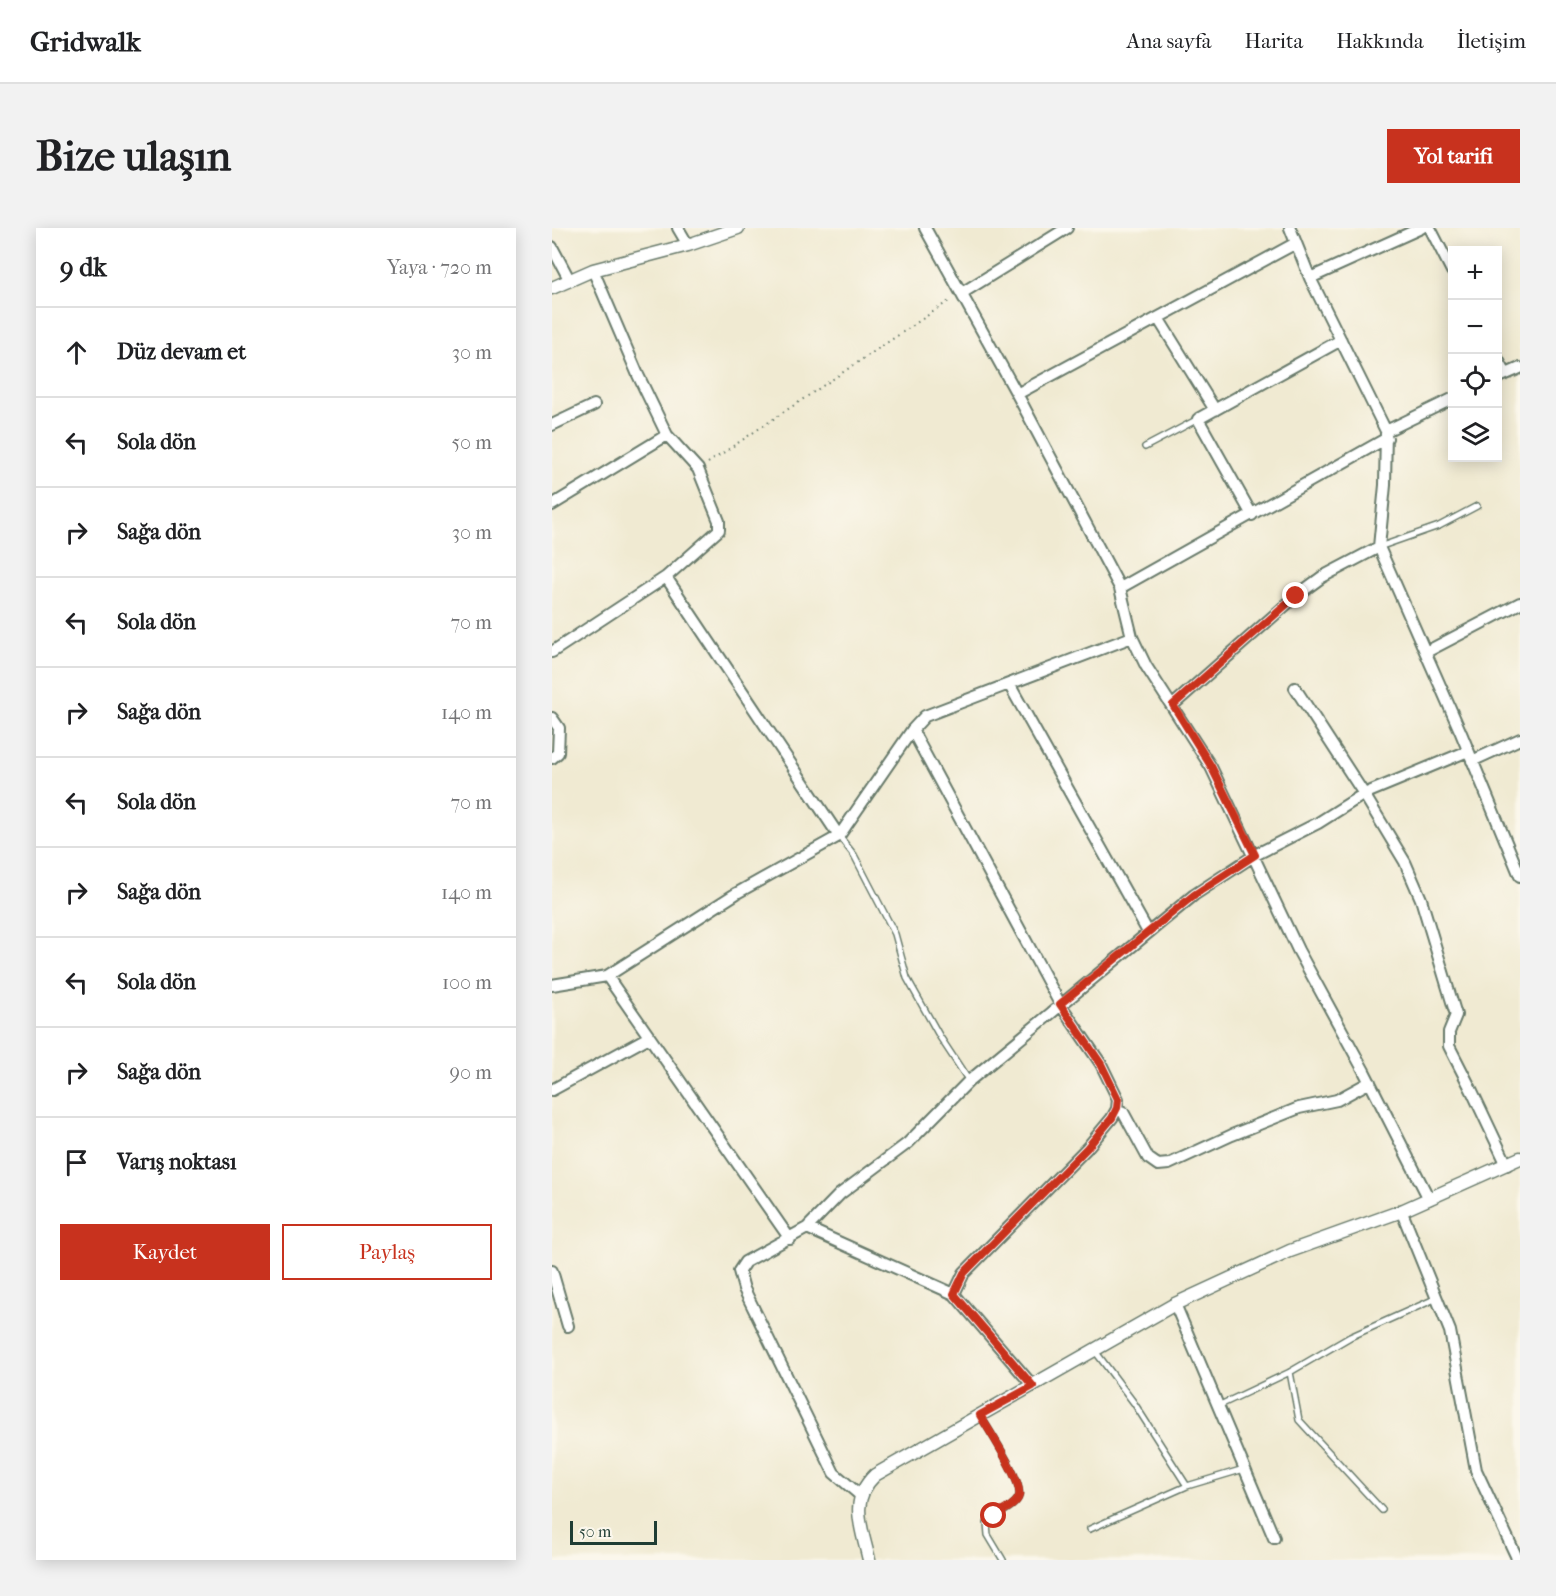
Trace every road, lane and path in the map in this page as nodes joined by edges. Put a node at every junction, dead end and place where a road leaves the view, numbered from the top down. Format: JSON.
{"nodes":[{"id":1,"x":678,"y":228,"type":"edge"},
{"id":2,"x":738,"y":228,"type":"edge"},
{"id":3,"x":925,"y":228,"type":"edge"},
{"id":4,"x":1067,"y":228,"type":"edge"},
{"id":5,"x":1290,"y":228,"type":"edge"},
{"id":6,"x":1421,"y":228,"type":"edge"},
{"id":7,"x":1430,"y":228,"type":"edge"},
{"id":8,"x":1296,"y":243,"type":"junction"},
{"id":9,"x":688,"y":245,"type":"junction"},
{"id":10,"x":552,"y":247,"type":"edge"},
{"id":11,"x":1448,"y":263,"type":"edge"},
{"id":12,"x":593,"y":270,"type":"junction"},
{"id":13,"x":1310,"y":278,"type":"junction"},
{"id":14,"x":569,"y":279,"type":"junction"},
{"id":15,"x":552,"y":288,"type":"edge"},
{"id":16,"x":962,"y":293,"type":"junction"},
{"id":17,"x":1158,"y":318,"type":"junction"},
{"id":18,"x":1341,"y":340,"type":"junction"},
{"id":19,"x":1520,"y":368,"type":"edge"},
{"id":20,"x":1502,"y":376,"type":"edge"},
{"id":21,"x":1017,"y":394,"type":"junction"},
{"id":22,"x":1448,"y":401,"type":"edge"},
{"id":23,"x":594,"y":405,"type":"dead end"},
{"id":24,"x":1215,"y":410,"type":"junction"},
{"id":25,"x":1198,"y":419,"type":"junction"},
{"id":26,"x":552,"y":425,"type":"edge"},
{"id":27,"x":1386,"y":434,"type":"junction"},
{"id":28,"x":667,"y":435,"type":"junction"},
{"id":29,"x":1145,"y":447,"type":"dead end"},
{"id":30,"x":698,"y":469,"type":"junction"},
{"id":31,"x":552,"y":505,"type":"edge"},
{"id":32,"x":1477,"y":506,"type":"dead end"},
{"id":33,"x":1252,"y":515,"type":"junction"},
{"id":34,"x":1379,"y":547,"type":"junction"},
{"id":35,"x":666,"y":577,"type":"junction"},
{"id":36,"x":1120,"y":588,"type":"junction"},
{"id":37,"x":1520,"y":603,"type":"edge"},
{"id":38,"x":1132,"y":637,"type":"junction"},
{"id":39,"x":552,"y":652,"type":"edge"},
{"id":40,"x":1426,"y":652,"type":"junction"},
{"id":41,"x":1010,"y":684,"type":"junction"},
{"id":42,"x":1295,"y":688,"type":"dead end"},
{"id":43,"x":1173,"y":705,"type":"junction"},
{"id":44,"x":552,"y":718,"type":"edge"},
{"id":45,"x":912,"y":730,"type":"junction"},
{"id":46,"x":1520,"y":739,"type":"edge"},
{"id":47,"x":1470,"y":756,"type":"junction"},
{"id":48,"x":552,"y":758,"type":"edge"},
{"id":49,"x":1364,"y":794,"type":"junction"},
{"id":50,"x":839,"y":836,"type":"junction"},
{"id":51,"x":1255,"y":855,"type":"junction"},
{"id":52,"x":1520,"y":876,"type":"edge"},
{"id":53,"x":1148,"y":932,"type":"junction"},
{"id":54,"x":607,"y":976,"type":"junction"},
{"id":55,"x":553,"y":983,"type":"edge"},
{"id":56,"x":1060,"y":1004,"type":"junction"},
{"id":57,"x":649,"y":1037,"type":"junction"},
{"id":58,"x":969,"y":1081,"type":"junction"},
{"id":59,"x":1370,"y":1082,"type":"junction"},
{"id":60,"x":552,"y":1090,"type":"edge"},
{"id":61,"x":1117,"y":1108,"type":"junction"},
{"id":62,"x":1520,"y":1158,"type":"edge"},
{"id":63,"x":1507,"y":1165,"type":"junction"},
{"id":64,"x":1429,"y":1198,"type":"junction"},
{"id":65,"x":1401,"y":1210,"type":"junction"},
{"id":66,"x":807,"y":1228,"type":"junction"},
{"id":67,"x":790,"y":1239,"type":"junction"},
{"id":68,"x":552,"y":1270,"type":"edge"},
{"id":69,"x":954,"y":1294,"type":"junction"},
{"id":70,"x":1437,"y":1298,"type":"junction"},
{"id":71,"x":1175,"y":1304,"type":"junction"},
{"id":72,"x":568,"y":1326,"type":"dead end"},
{"id":73,"x":1094,"y":1350,"type":"junction"},
{"id":74,"x":1290,"y":1372,"type":"junction"},
{"id":75,"x":1033,"y":1386,"type":"junction"},
{"id":76,"x":1218,"y":1406,"type":"junction"},
{"id":77,"x":980,"y":1415,"type":"junction"},
{"id":78,"x":1244,"y":1469,"type":"junction"},
{"id":79,"x":1187,"y":1486,"type":"junction"},
{"id":80,"x":861,"y":1496,"type":"junction"},
{"id":81,"x":1382,"y":1510,"type":"dead end"},
{"id":82,"x":1090,"y":1529,"type":"dead end"},
{"id":83,"x":1274,"y":1538,"type":"dead end"},
{"id":84,"x":869,"y":1560,"type":"edge"},
{"id":85,"x":1003,"y":1560,"type":"edge"},
{"id":86,"x":1518,"y":1560,"type":"edge"}],
"edges":[{"from":1,"to":9,"type":"street"},
{"from":2,"to":9,"type":"street"},
{"from":3,"to":16,"type":"street"},
{"from":4,"to":16,"type":"street"},
{"from":5,"to":8,"type":"street"},
{"from":6,"to":13,"type":"street"},
{"from":7,"to":11,"type":"street"},
{"from":8,"to":13,"type":"street"},
{"from":8,"to":17,"type":"street"},
{"from":9,"to":12,"type":"street"},
{"from":10,"to":14,"type":"street"},
{"from":12,"to":14,"type":"street"},
{"from":12,"to":28,"type":"street"},
{"from":13,"to":18,"type":"street"},
{"from":14,"to":15,"type":"street"},
{"from":16,"to":21,"type":"street"},
{"from":16,"to":30,"type":"path"},
{"from":17,"to":21,"type":"street"},
{"from":17,"to":24,"type":"street"},
{"from":18,"to":24,"type":"street"},
{"from":18,"to":27,"type":"street"},
{"from":19,"to":20,"type":"street"},
{"from":21,"to":36,"type":"street"},
{"from":22,"to":27,"type":"street"},
{"from":23,"to":26,"type":"street"},
{"from":24,"to":25,"type":"street"},
{"from":25,"to":29,"type":"lane"},
{"from":25,"to":33,"type":"street"},
{"from":27,"to":33,"type":"street"},
{"from":27,"to":34,"type":"street"},
{"from":28,"to":30,"type":"street"},
{"from":28,"to":31,"type":"street"},
{"from":30,"to":35,"type":"street"},
{"from":32,"to":34,"type":"lane"},
{"from":33,"to":36,"type":"street"},
{"from":34,"to":40,"type":"street"},
{"from":34,"to":43,"type":"street"},
{"from":35,"to":39,"type":"street"},
{"from":35,"to":50,"type":"street"},
{"from":36,"to":38,"type":"street"},
{"from":37,"to":40,"type":"street"},
{"from":38,"to":41,"type":"street"},
{"from":38,"to":43,"type":"street"},
{"from":40,"to":47,"type":"street"},
{"from":41,"to":45,"type":"street"},
{"from":41,"to":53,"type":"street"},
{"from":42,"to":49,"type":"street"},
{"from":43,"to":51,"type":"street"},
{"from":44,"to":48,"type":"street"},
{"from":45,"to":50,"type":"street"},
{"from":45,"to":56,"type":"street"},
{"from":46,"to":47,"type":"street"},
{"from":47,"to":49,"type":"street"},
{"from":47,"to":52,"type":"street"},
{"from":49,"to":51,"type":"street"},
{"from":49,"to":63,"type":"street"},
{"from":50,"to":54,"type":"street"},
{"from":50,"to":58,"type":"lane"},
{"from":51,"to":53,"type":"street"},
{"from":51,"to":59,"type":"street"},
{"from":53,"to":56,"type":"street"},
{"from":54,"to":55,"type":"street"},
{"from":54,"to":57,"type":"street"},
{"from":56,"to":58,"type":"street"},
{"from":56,"to":61,"type":"street"},
{"from":57,"to":60,"type":"street"},
{"from":57,"to":67,"type":"street"},
{"from":58,"to":66,"type":"street"},
{"from":59,"to":61,"type":"street"},
{"from":59,"to":64,"type":"street"},
{"from":61,"to":69,"type":"street"},
{"from":62,"to":63,"type":"street"},
{"from":63,"to":64,"type":"street"},
{"from":64,"to":65,"type":"street"},
{"from":65,"to":70,"type":"street"},
{"from":65,"to":71,"type":"street"},
{"from":66,"to":67,"type":"street"},
{"from":66,"to":69,"type":"street"},
{"from":67,"to":80,"type":"street"},
{"from":68,"to":72,"type":"street"},
{"from":69,"to":75,"type":"street"},
{"from":70,"to":74,"type":"lane"},
{"from":70,"to":86,"type":"street"},
{"from":71,"to":73,"type":"street"},
{"from":71,"to":76,"type":"street"},
{"from":73,"to":75,"type":"street"},
{"from":73,"to":79,"type":"lane"},
{"from":74,"to":76,"type":"lane"},
{"from":74,"to":81,"type":"lane"},
{"from":75,"to":77,"type":"street"},
{"from":76,"to":78,"type":"street"},
{"from":77,"to":80,"type":"street"},
{"from":77,"to":85,"type":"lane"},
{"from":78,"to":79,"type":"lane"},
{"from":78,"to":83,"type":"street"},
{"from":79,"to":82,"type":"lane"},
{"from":80,"to":84,"type":"street"}]}
